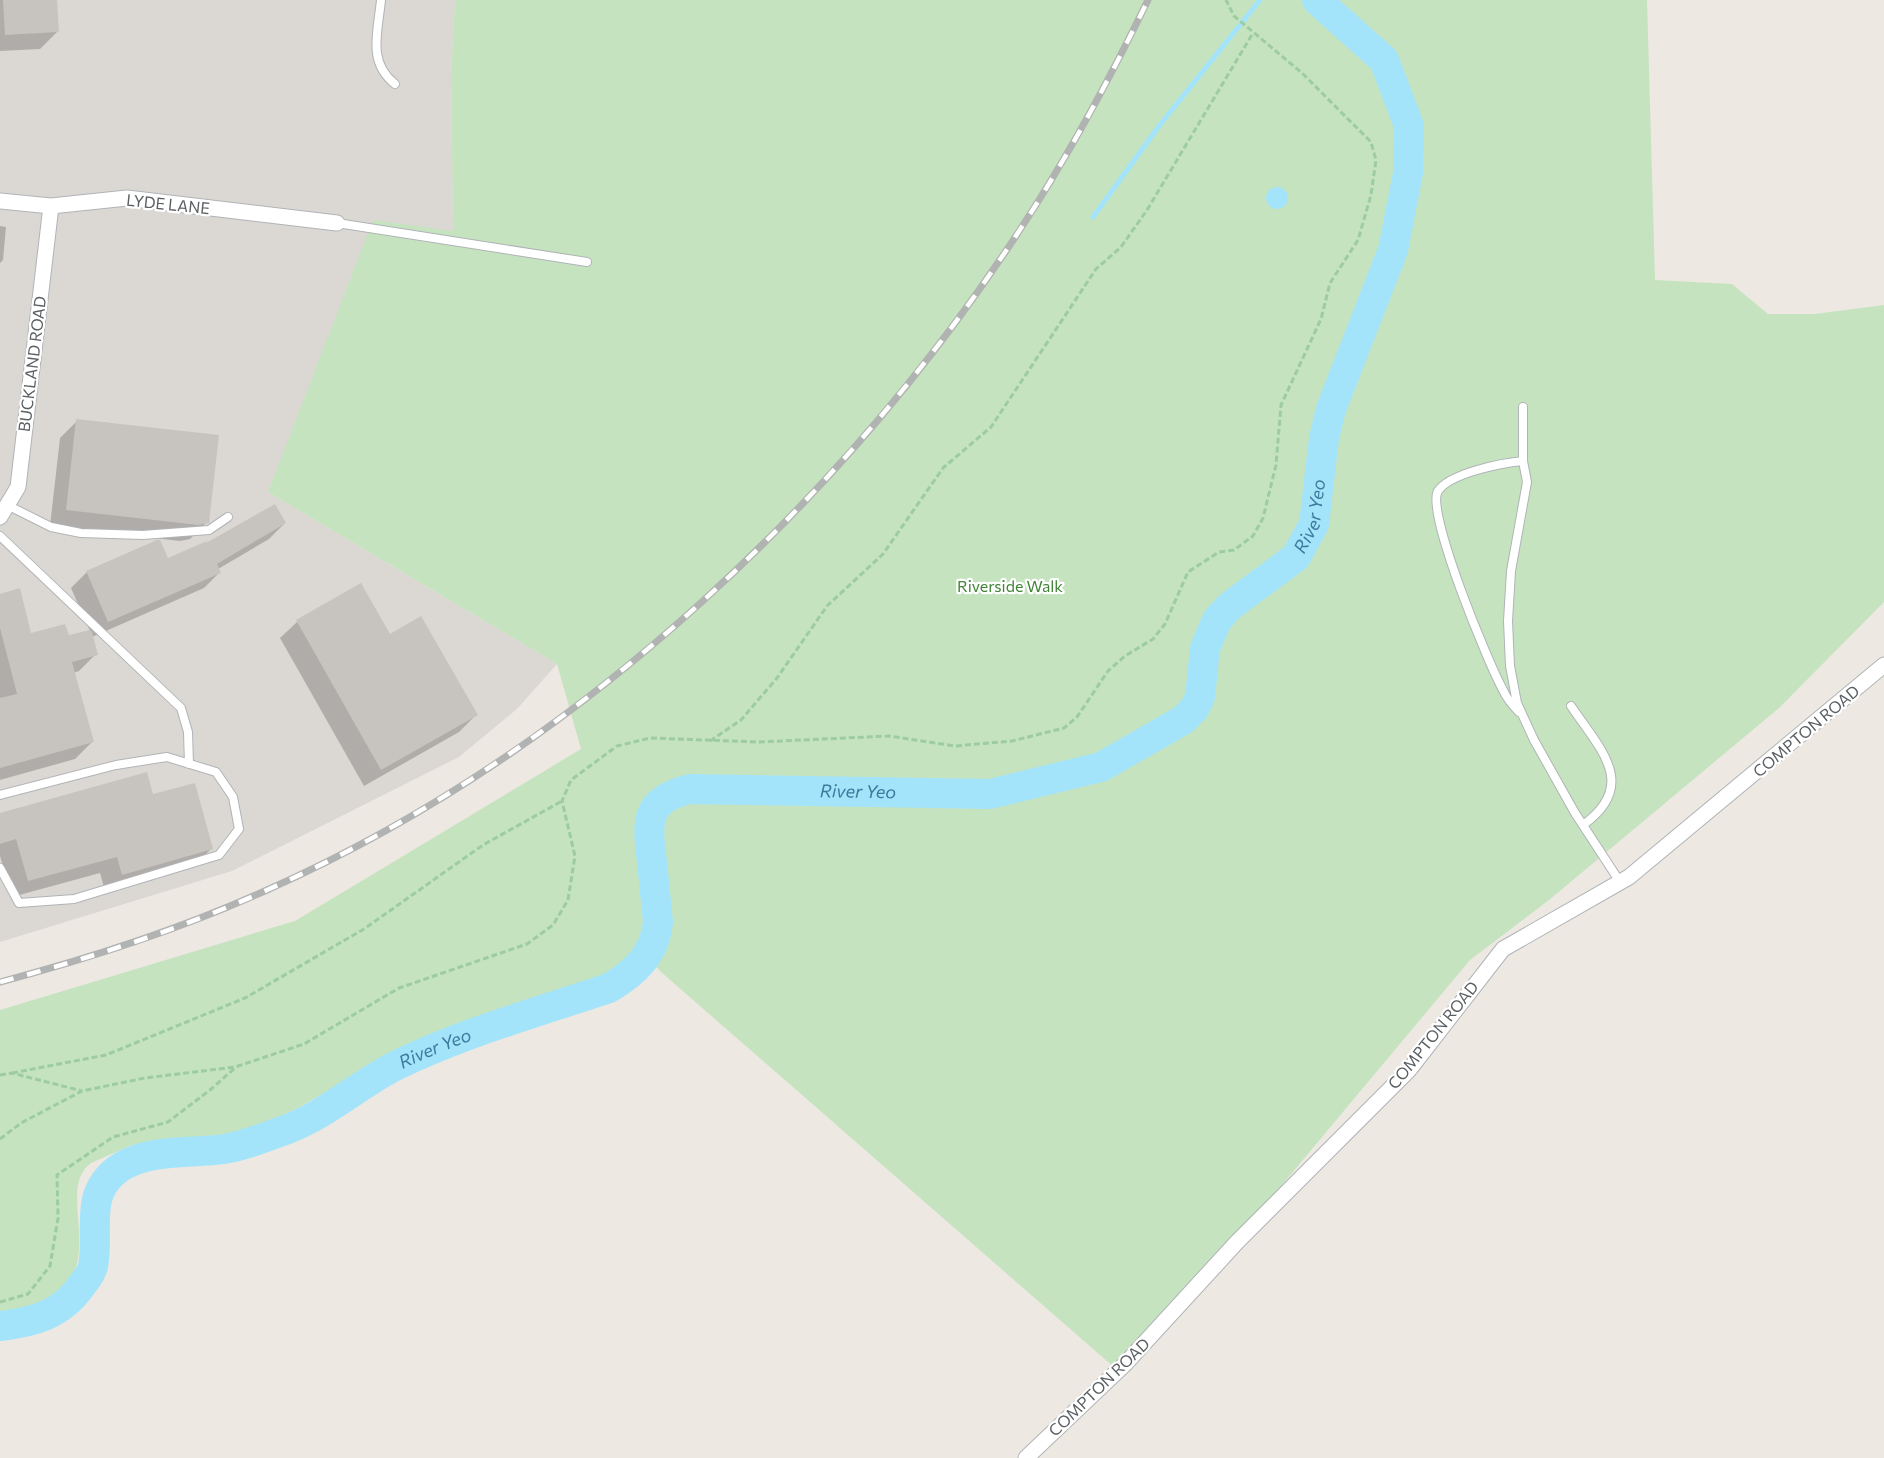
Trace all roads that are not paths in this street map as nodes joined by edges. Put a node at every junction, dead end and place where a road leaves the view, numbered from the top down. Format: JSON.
{"nodes":[{"id":1,"x":381,"y":0,"type":"edge"},
{"id":2,"x":395,"y":84,"type":"dead end"},
{"id":3,"x":0,"y":201,"type":"edge"},
{"id":4,"x":51,"y":206,"type":"junction"},
{"id":5,"x":337,"y":223,"type":"joint"},
{"id":6,"x":587,"y":262,"type":"dead end"},
{"id":7,"x":1523,"y":406,"type":"dead end"},
{"id":8,"x":1523,"y":461,"type":"junction"},
{"id":9,"x":4,"y":512,"type":"edge"},
{"id":10,"x":228,"y":517,"type":"dead end"},
{"id":11,"x":0,"y":536,"type":"edge"},
{"id":12,"x":1884,"y":665,"type":"edge"},
{"id":13,"x":1571,"y":706,"type":"dead end"},
{"id":14,"x":1524,"y":717,"type":"junction"},
{"id":15,"x":189,"y":764,"type":"junction"},
{"id":16,"x":0,"y":795,"type":"edge"},
{"id":17,"x":1583,"y":825,"type":"junction"},
{"id":18,"x":0,"y":868,"type":"edge"},
{"id":19,"x":1620,"y":882,"type":"junction"},
{"id":20,"x":1026,"y":1458,"type":"edge"}],
"edges":[{"from":1,"to":2,"type":"lane"},
{"from":3,"to":4,"type":"street","name":"LYDE LANE"},
{"from":4,"to":5,"type":"street","name":"LYDE LANE"},
{"from":4,"to":9,"type":"street","name":"BUCKLAND ROAD"},
{"from":5,"to":6,"type":"lane"},
{"from":7,"to":8,"type":"lane"},
{"from":8,"to":14,"type":"lane"},
{"from":8,"to":14,"type":"lane"},
{"from":9,"to":10,"type":"lane"},
{"from":11,"to":15,"type":"lane"},
{"from":12,"to":19,"type":"street","name":"COMPTON ROAD"},
{"from":13,"to":17,"type":"lane"},
{"from":14,"to":17,"type":"lane"},
{"from":15,"to":16,"type":"lane"},
{"from":15,"to":18,"type":"lane"},
{"from":17,"to":19,"type":"lane"},
{"from":19,"to":20,"type":"street","name":"COMPTON ROAD"}]}
